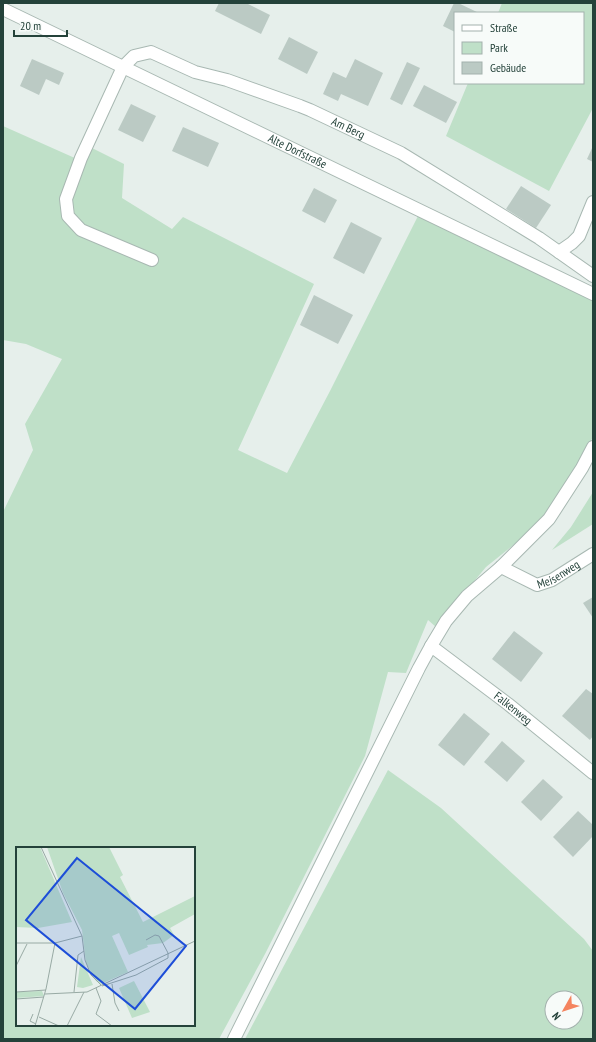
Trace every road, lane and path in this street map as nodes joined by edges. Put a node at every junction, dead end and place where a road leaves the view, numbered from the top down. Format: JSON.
{"nodes":[{"id":1,"x":3,"y":9,"type":"edge"},
{"id":2,"x":123,"y":67,"type":"junction"},
{"id":3,"x":593,"y":202,"type":"edge"},
{"id":4,"x":559,"y":252,"type":"junction"},
{"id":5,"x":152,"y":260,"type":"dead end"},
{"id":6,"x":593,"y":276,"type":"edge"},
{"id":7,"x":593,"y":294,"type":"edge"},
{"id":8,"x":593,"y":446,"type":"edge"},
{"id":9,"x":593,"y":554,"type":"edge"},
{"id":10,"x":501,"y":567,"type":"junction"},
{"id":11,"x":431,"y":646,"type":"junction"},
{"id":12,"x":592,"y":769,"type":"edge"},
{"id":13,"x":234,"y":1039,"type":"edge"}],
"edges":[{"from":1,"to":2,"type":"street","name":"Alte Dorfstraße"},
{"from":2,"to":4,"type":"street","name":"Am Berg"},
{"from":2,"to":5,"type":"street"},
{"from":2,"to":7,"type":"street","name":"Alte Dorfstraße"},
{"from":3,"to":4,"type":"street"},
{"from":4,"to":6,"type":"street","name":"Am Berg"},
{"from":8,"to":10,"type":"street"},
{"from":9,"to":10,"type":"street","name":"Meisenweg"},
{"from":10,"to":11,"type":"street"},
{"from":11,"to":12,"type":"street","name":"Falkenweg"},
{"from":11,"to":13,"type":"street"}]}
